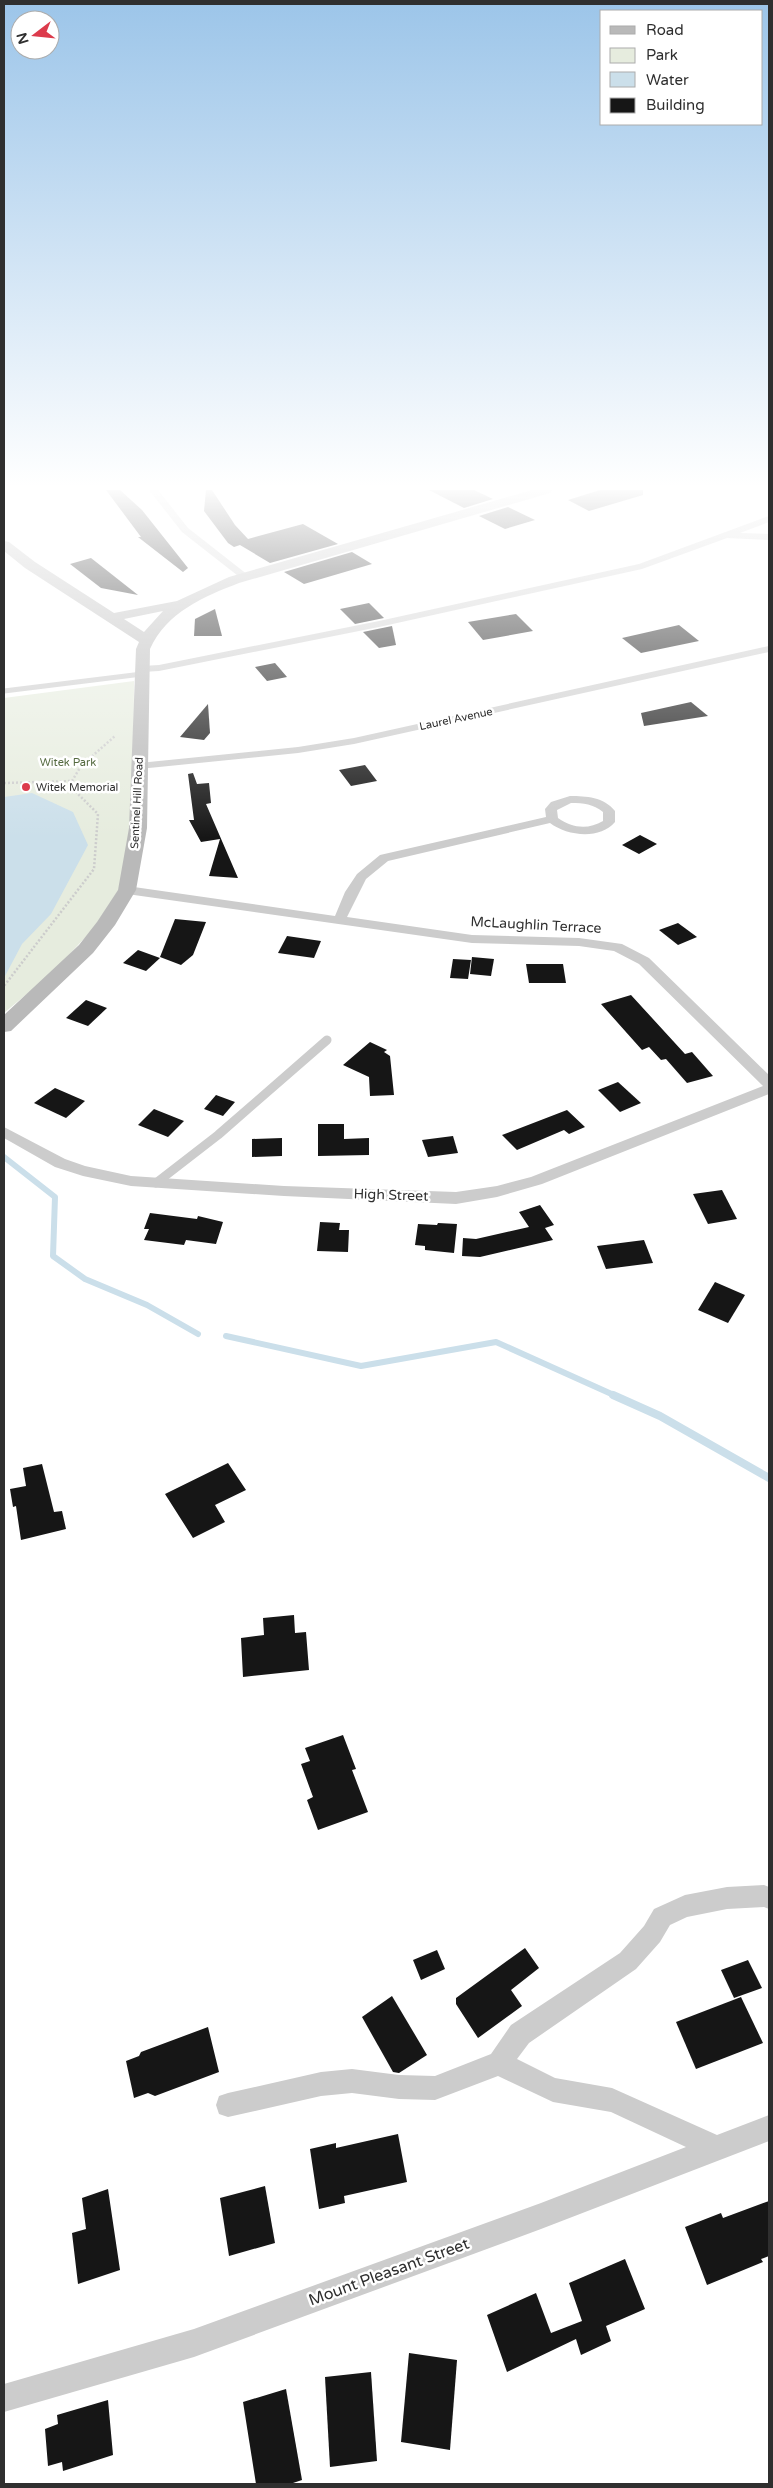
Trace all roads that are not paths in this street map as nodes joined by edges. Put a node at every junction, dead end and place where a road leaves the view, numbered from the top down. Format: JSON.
{"nodes":[{"id":1,"x":94,"y":606,"type":"edge"},
{"id":2,"x":169,"y":606,"type":"edge"},
{"id":3,"x":179,"y":606,"type":"edge"},
{"id":4,"x":464,"y":606,"type":"edge"},
{"id":5,"x":111,"y":618,"type":"junction"},
{"id":6,"x":146,"y":640,"type":"junction"},
{"id":7,"x":769,"y":649,"type":"edge"},
{"id":8,"x":142,"y":672,"type":"junction"},
{"id":9,"x":4,"y":690,"type":"edge"},
{"id":10,"x":139,"y":766,"type":"junction"},
{"id":11,"x":552,"y":819,"type":"dead end"},
{"id":12,"x":127,"y":890,"type":"junction"},
{"id":13,"x":340,"y":919,"type":"junction"},
{"id":14,"x":4,"y":1026,"type":"edge"},
{"id":15,"x":327,"y":1040,"type":"dead end"},
{"id":16,"x":769,"y":1083,"type":"edge"},
{"id":17,"x":769,"y":1089,"type":"edge"},
{"id":18,"x":4,"y":1132,"type":"edge"},
{"id":19,"x":156,"y":1183,"type":"junction"},
{"id":20,"x":769,"y":1898,"type":"edge"},
{"id":21,"x":499,"y":2063,"type":"junction"},
{"id":22,"x":228,"y":2105,"type":"dead end"},
{"id":23,"x":769,"y":2128,"type":"edge"},
{"id":24,"x":716,"y":2148,"type":"junction"},
{"id":25,"x":4,"y":2398,"type":"edge"}],
"edges":[{"from":1,"to":5,"type":"main road"},
{"from":2,"to":5,"type":"main road"},
{"from":3,"to":6,"type":"main road"},
{"from":4,"to":8,"type":"street"},
{"from":5,"to":6,"type":"main road"},
{"from":6,"to":8,"type":"main road","name":"Sentinel Hill Road"},
{"from":7,"to":10,"type":"street","name":"Laurel Avenue"},
{"from":8,"to":9,"type":"lane"},
{"from":8,"to":10,"type":"main road","name":"Sentinel Hill Road"},
{"from":10,"to":12,"type":"main road","name":"Sentinel Hill Road"},
{"from":11,"to":13,"type":"street"},
{"from":12,"to":13,"type":"street","name":"McLaughlin Terrace"},
{"from":12,"to":14,"type":"main road","name":"Sentinel Hill Road"},
{"from":13,"to":16,"type":"street","name":"McLaughlin Terrace"},
{"from":15,"to":19,"type":"lane"},
{"from":17,"to":19,"type":"street","name":"High Street"},
{"from":18,"to":19,"type":"street","name":"High Street"},
{"from":20,"to":21,"type":"street"},
{"from":21,"to":22,"type":"street"},
{"from":21,"to":24,"type":"street"},
{"from":23,"to":24,"type":"street","name":"Mount Pleasant Street"},
{"from":24,"to":25,"type":"street","name":"Mount Pleasant Street"}]}
